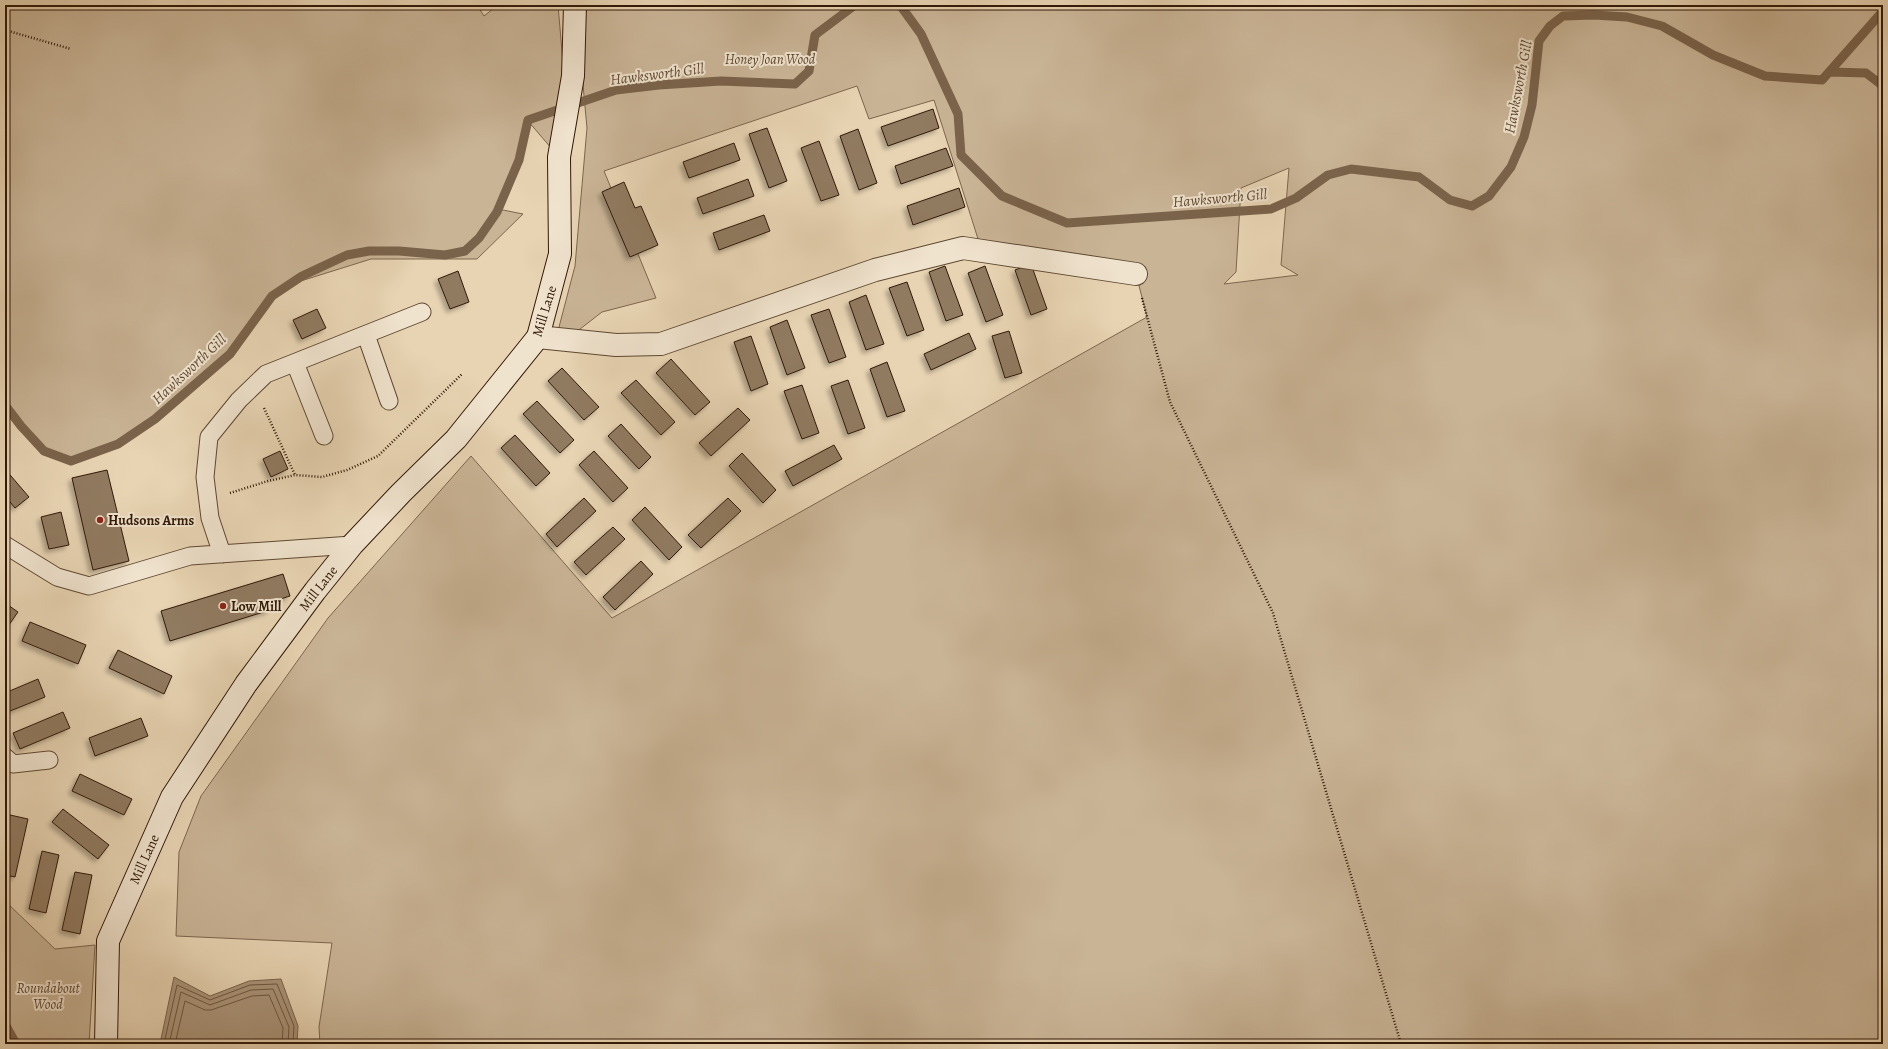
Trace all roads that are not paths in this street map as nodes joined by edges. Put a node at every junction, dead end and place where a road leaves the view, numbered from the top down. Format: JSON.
{"nodes":[{"id":1,"x":574,"y":5,"type":"edge"},
{"id":2,"x":1136,"y":274,"type":"road end"},
{"id":3,"x":422,"y":312,"type":"dead end"},
{"id":4,"x":366,"y":335,"type":"junction"},
{"id":5,"x":538,"y":337,"type":"junction"},
{"id":6,"x":295,"y":363,"type":"junction"},
{"id":7,"x":389,"y":401,"type":"dead end"},
{"id":8,"x":324,"y":436,"type":"dead end"},
{"id":9,"x":5,"y":545,"type":"edge"},
{"id":10,"x":352,"y":545,"type":"junction"},
{"id":11,"x":222,"y":554,"type":"junction"},
{"id":12,"x":5,"y":757,"type":"edge"},
{"id":13,"x":49,"y":760,"type":"dead end"},
{"id":14,"x":106,"y":1044,"type":"edge"}],
"edges":[{"from":1,"to":5,"type":"street","name":"Mill Lane"},
{"from":2,"to":5,"type":"street"},
{"from":3,"to":4,"type":"lane"},
{"from":4,"to":6,"type":"lane"},
{"from":4,"to":7,"type":"lane"},
{"from":5,"to":10,"type":"street","name":"Mill Lane"},
{"from":6,"to":8,"type":"lane"},
{"from":6,"to":11,"type":"lane"},
{"from":9,"to":11,"type":"lane"},
{"from":10,"to":11,"type":"lane"},
{"from":10,"to":14,"type":"street","name":"Mill Lane"},
{"from":12,"to":13,"type":"lane"}]}
